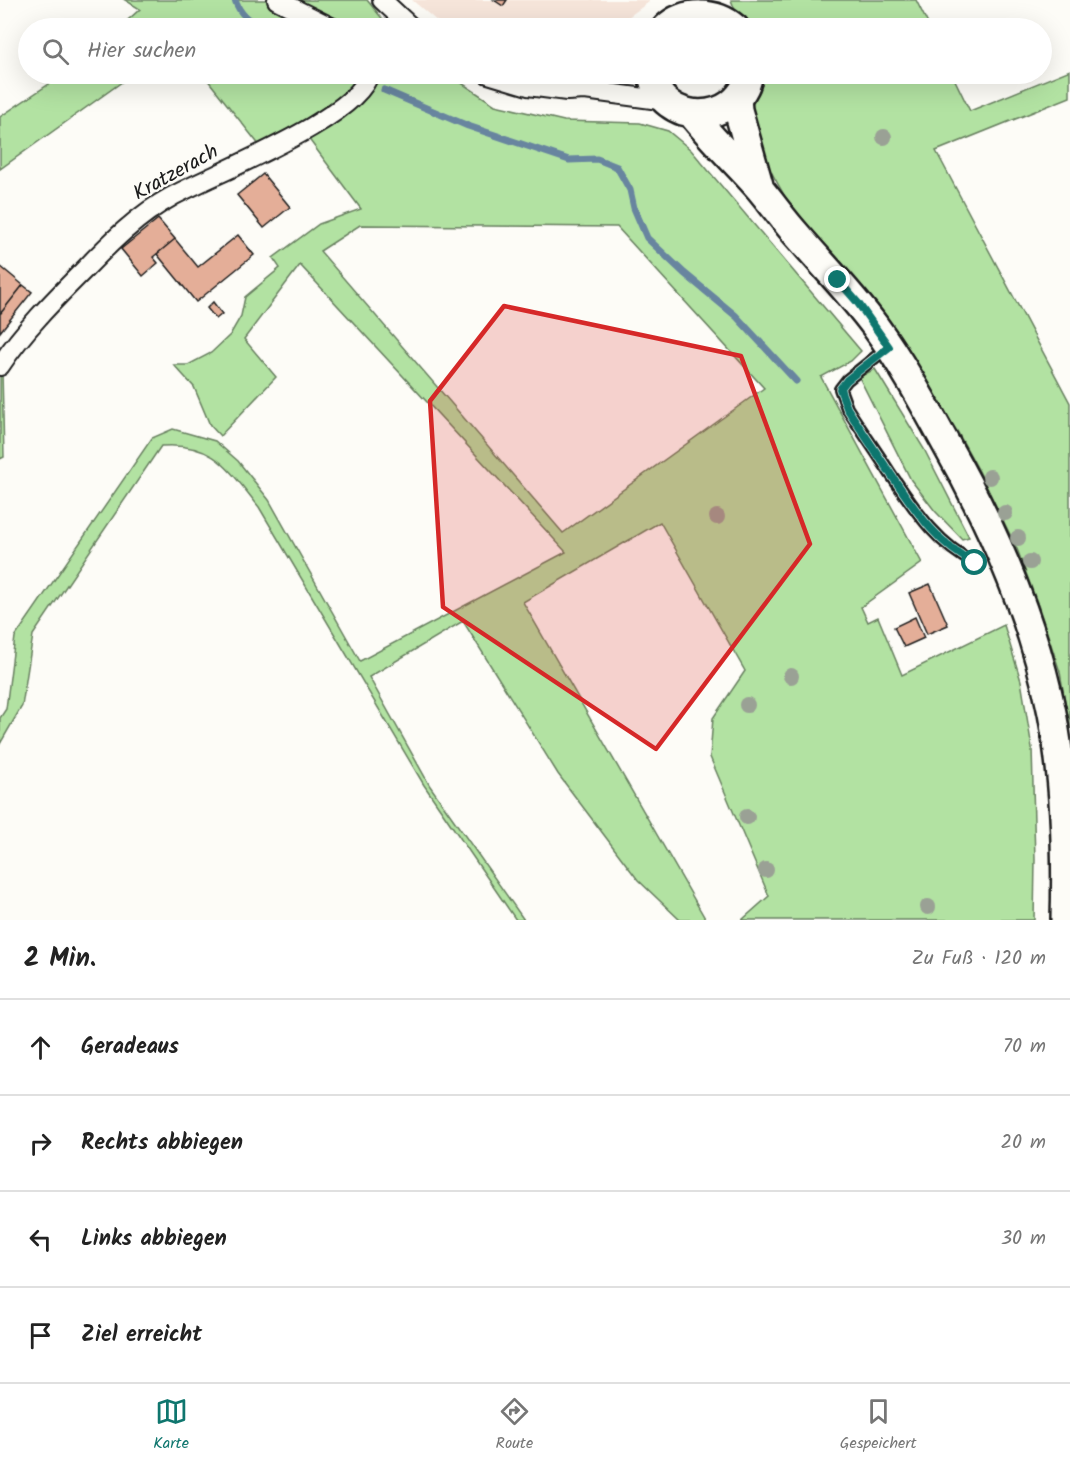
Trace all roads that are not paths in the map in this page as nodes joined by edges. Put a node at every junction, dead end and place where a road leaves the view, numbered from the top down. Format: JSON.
{"nodes":[{"id":1,"x":277,"y":0,"type":"edge"},
{"id":2,"x":382,"y":0,"type":"edge"},
{"id":3,"x":680,"y":0,"type":"edge"},
{"id":4,"x":723,"y":16,"type":"edge"},
{"id":5,"x":313,"y":18,"type":"edge"},
{"id":6,"x":401,"y":18,"type":"edge"},
{"id":7,"x":672,"y":18,"type":"edge"},
{"id":8,"x":682,"y":18,"type":"edge"},
{"id":9,"x":365,"y":84,"type":"edge"},
{"id":10,"x":521,"y":84,"type":"edge"},
{"id":11,"x":594,"y":84,"type":"edge"},
{"id":12,"x":656,"y":84,"type":"edge"},
{"id":13,"x":745,"y":84,"type":"edge"},
{"id":14,"x":585,"y":90,"type":"junction"},
{"id":15,"x":737,"y":98,"type":"junction"},
{"id":16,"x":667,"y":101,"type":"junction"},
{"id":17,"x":691,"y":113,"type":"junction"},
{"id":18,"x":760,"y":189,"type":"junction"},
{"id":19,"x":889,"y":347,"type":"junction"},
{"id":20,"x":0,"y":366,"type":"edge"},
{"id":21,"x":975,"y":563,"type":"dead end"},
{"id":22,"x":1065,"y":920,"type":"edge"}],
"edges":[{"from":1,"to":5,"type":"street"},
{"from":2,"to":6,"type":"street"},
{"from":3,"to":7,"type":"main road"},
{"from":4,"to":8,"type":"main road"},
{"from":9,"to":20,"type":"street","name":"Kratzerach"},
{"from":10,"to":14,"type":"street"},
{"from":11,"to":14,"type":"street"},
{"from":12,"to":16,"type":"main road"},
{"from":13,"to":15,"type":"main road"},
{"from":14,"to":16,"type":"street"},
{"from":15,"to":17,"type":"main road"},
{"from":15,"to":18,"type":"main road"},
{"from":16,"to":17,"type":"main road"},
{"from":17,"to":18,"type":"main road"},
{"from":18,"to":19,"type":"main road"},
{"from":19,"to":21,"type":"lane"},
{"from":19,"to":22,"type":"main road"}]}
